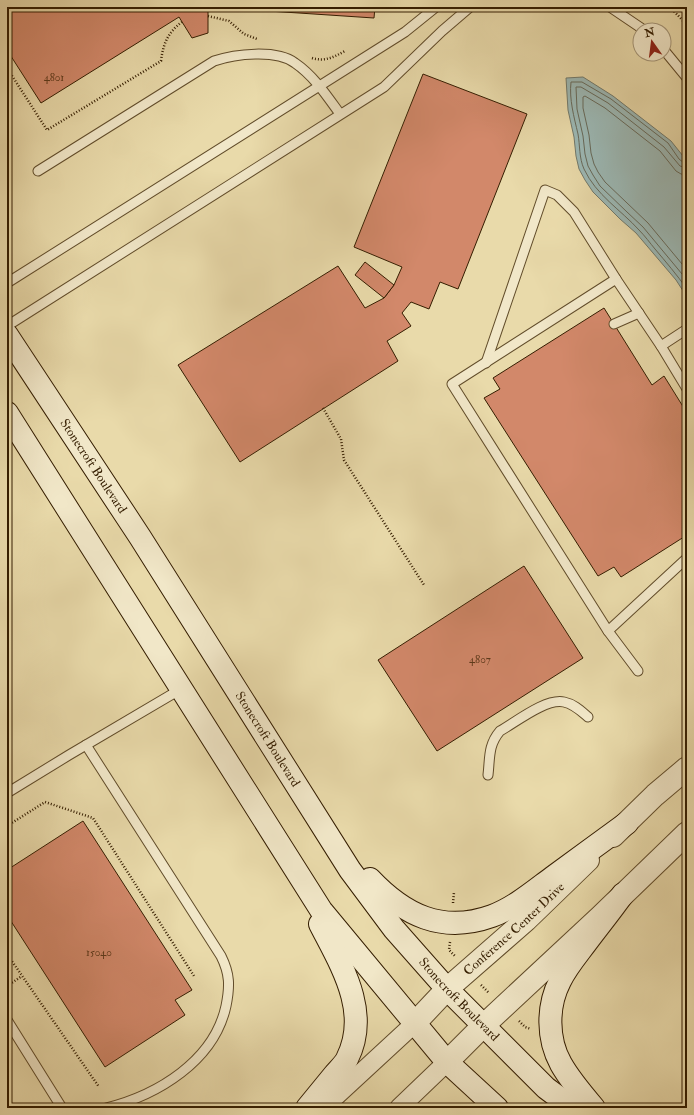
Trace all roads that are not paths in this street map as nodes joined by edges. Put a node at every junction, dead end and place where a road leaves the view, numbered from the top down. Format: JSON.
{"nodes":[{"id":1,"x":436,"y":7,"type":"edge"},
{"id":2,"x":470,"y":7,"type":"edge"},
{"id":3,"x":610,"y":7,"type":"edge"},
{"id":4,"x":632,"y":22,"type":"edge"},
{"id":5,"x":672,"y":60,"type":"edge"},
{"id":6,"x":687,"y":78,"type":"edge"},
{"id":7,"x":320,"y":86,"type":"junction"},
{"id":8,"x":340,"y":114,"type":"junction"},
{"id":9,"x":38,"y":172,"type":"dead end"},
{"id":10,"x":616,"y":278,"type":"junction"},
{"id":11,"x":7,"y":283,"type":"edge"},
{"id":12,"x":639,"y":313,"type":"junction"},
{"id":13,"x":614,"y":324,"type":"dead end"},
{"id":14,"x":7,"y":326,"type":"edge"},
{"id":15,"x":687,"y":329,"type":"edge"},
{"id":16,"x":7,"y":335,"type":"edge"},
{"id":17,"x":661,"y":346,"type":"junction"},
{"id":18,"x":486,"y":363,"type":"junction"},
{"id":19,"x":687,"y":389,"type":"edge"},
{"id":20,"x":7,"y":413,"type":"edge"},
{"id":21,"x":687,"y":558,"type":"edge"},
{"id":22,"x":608,"y":631,"type":"junction"},
{"id":23,"x":638,"y":671,"type":"dead end"},
{"id":24,"x":180,"y":689,"type":"junction"},
{"id":25,"x":588,"y":716,"type":"dead end"},
{"id":26,"x":86,"y":744,"type":"junction"},
{"id":27,"x":687,"y":768,"type":"edge"},
{"id":28,"x":488,"y":775,"type":"dead end"},
{"id":29,"x":7,"y":793,"type":"edge"},
{"id":30,"x":320,"y":822,"type":"junction"},
{"id":31,"x":626,"y":823,"type":"junction"},
{"id":32,"x":687,"y":833,"type":"edge"},
{"id":33,"x":280,"y":844,"type":"junction"},
{"id":34,"x":623,"y":894,"type":"junction"},
{"id":35,"x":447,"y":990,"type":"junction"},
{"id":36,"x":7,"y":1020,"type":"edge"},
{"id":37,"x":414,"y":1024,"type":"junction"},
{"id":38,"x":482,"y":1026,"type":"junction"},
{"id":39,"x":447,"y":1062,"type":"junction"},
{"id":40,"x":62,"y":1108,"type":"edge"},
{"id":41,"x":106,"y":1108,"type":"edge"},
{"id":42,"x":306,"y":1108,"type":"edge"},
{"id":43,"x":323,"y":1108,"type":"edge"},
{"id":44,"x":398,"y":1108,"type":"edge"},
{"id":45,"x":497,"y":1108,"type":"edge"},
{"id":46,"x":573,"y":1108,"type":"edge"},
{"id":47,"x":594,"y":1108,"type":"edge"}],
"edges":[{"from":1,"to":7,"type":"lane"},
{"from":2,"to":8,"type":"lane"},
{"from":3,"to":4,"type":"lane"},
{"from":5,"to":6,"type":"lane"},
{"from":7,"to":8,"type":"lane"},
{"from":7,"to":9,"type":"lane"},
{"from":7,"to":11,"type":"lane"},
{"from":8,"to":14,"type":"lane"},
{"from":10,"to":12,"type":"lane"},
{"from":10,"to":18,"type":"lane"},
{"from":10,"to":18,"type":"lane"},
{"from":12,"to":13,"type":"lane"},
{"from":12,"to":17,"type":"lane"},
{"from":15,"to":17,"type":"lane"},
{"from":16,"to":30,"type":"main road","name":"Stonecroft Boulevard"},
{"from":17,"to":19,"type":"lane"},
{"from":18,"to":22,"type":"lane"},
{"from":20,"to":24,"type":"main road"},
{"from":21,"to":22,"type":"lane"},
{"from":22,"to":23,"type":"lane"},
{"from":24,"to":26,"type":"lane"},
{"from":24,"to":33,"type":"main road"},
{"from":25,"to":28,"type":"lane"},
{"from":26,"to":29,"type":"lane"},
{"from":26,"to":41,"type":"lane"},
{"from":27,"to":31,"type":"main road","name":"Conference Center Drive"},
{"from":30,"to":31,"type":"main road"},
{"from":30,"to":35,"type":"main road","name":"Stonecroft Boulevard"},
{"from":31,"to":35,"type":"main road","name":"Conference Center Drive"},
{"from":32,"to":34,"type":"main road"},
{"from":33,"to":37,"type":"main road"},
{"from":33,"to":42,"type":"main road"},
{"from":34,"to":38,"type":"main road"},
{"from":34,"to":47,"type":"main road"},
{"from":35,"to":37,"type":"main road","name":"Conference Center Drive"},
{"from":35,"to":38,"type":"main road","name":"Stonecroft Boulevard"},
{"from":36,"to":40,"type":"lane"},
{"from":37,"to":39,"type":"main road"},
{"from":37,"to":43,"type":"street","name":"Conference Center Drive"},
{"from":38,"to":39,"type":"main road"},
{"from":38,"to":46,"type":"main road","name":"Stonecroft Boulevard"},
{"from":39,"to":44,"type":"street"},
{"from":39,"to":45,"type":"main road"}]}
